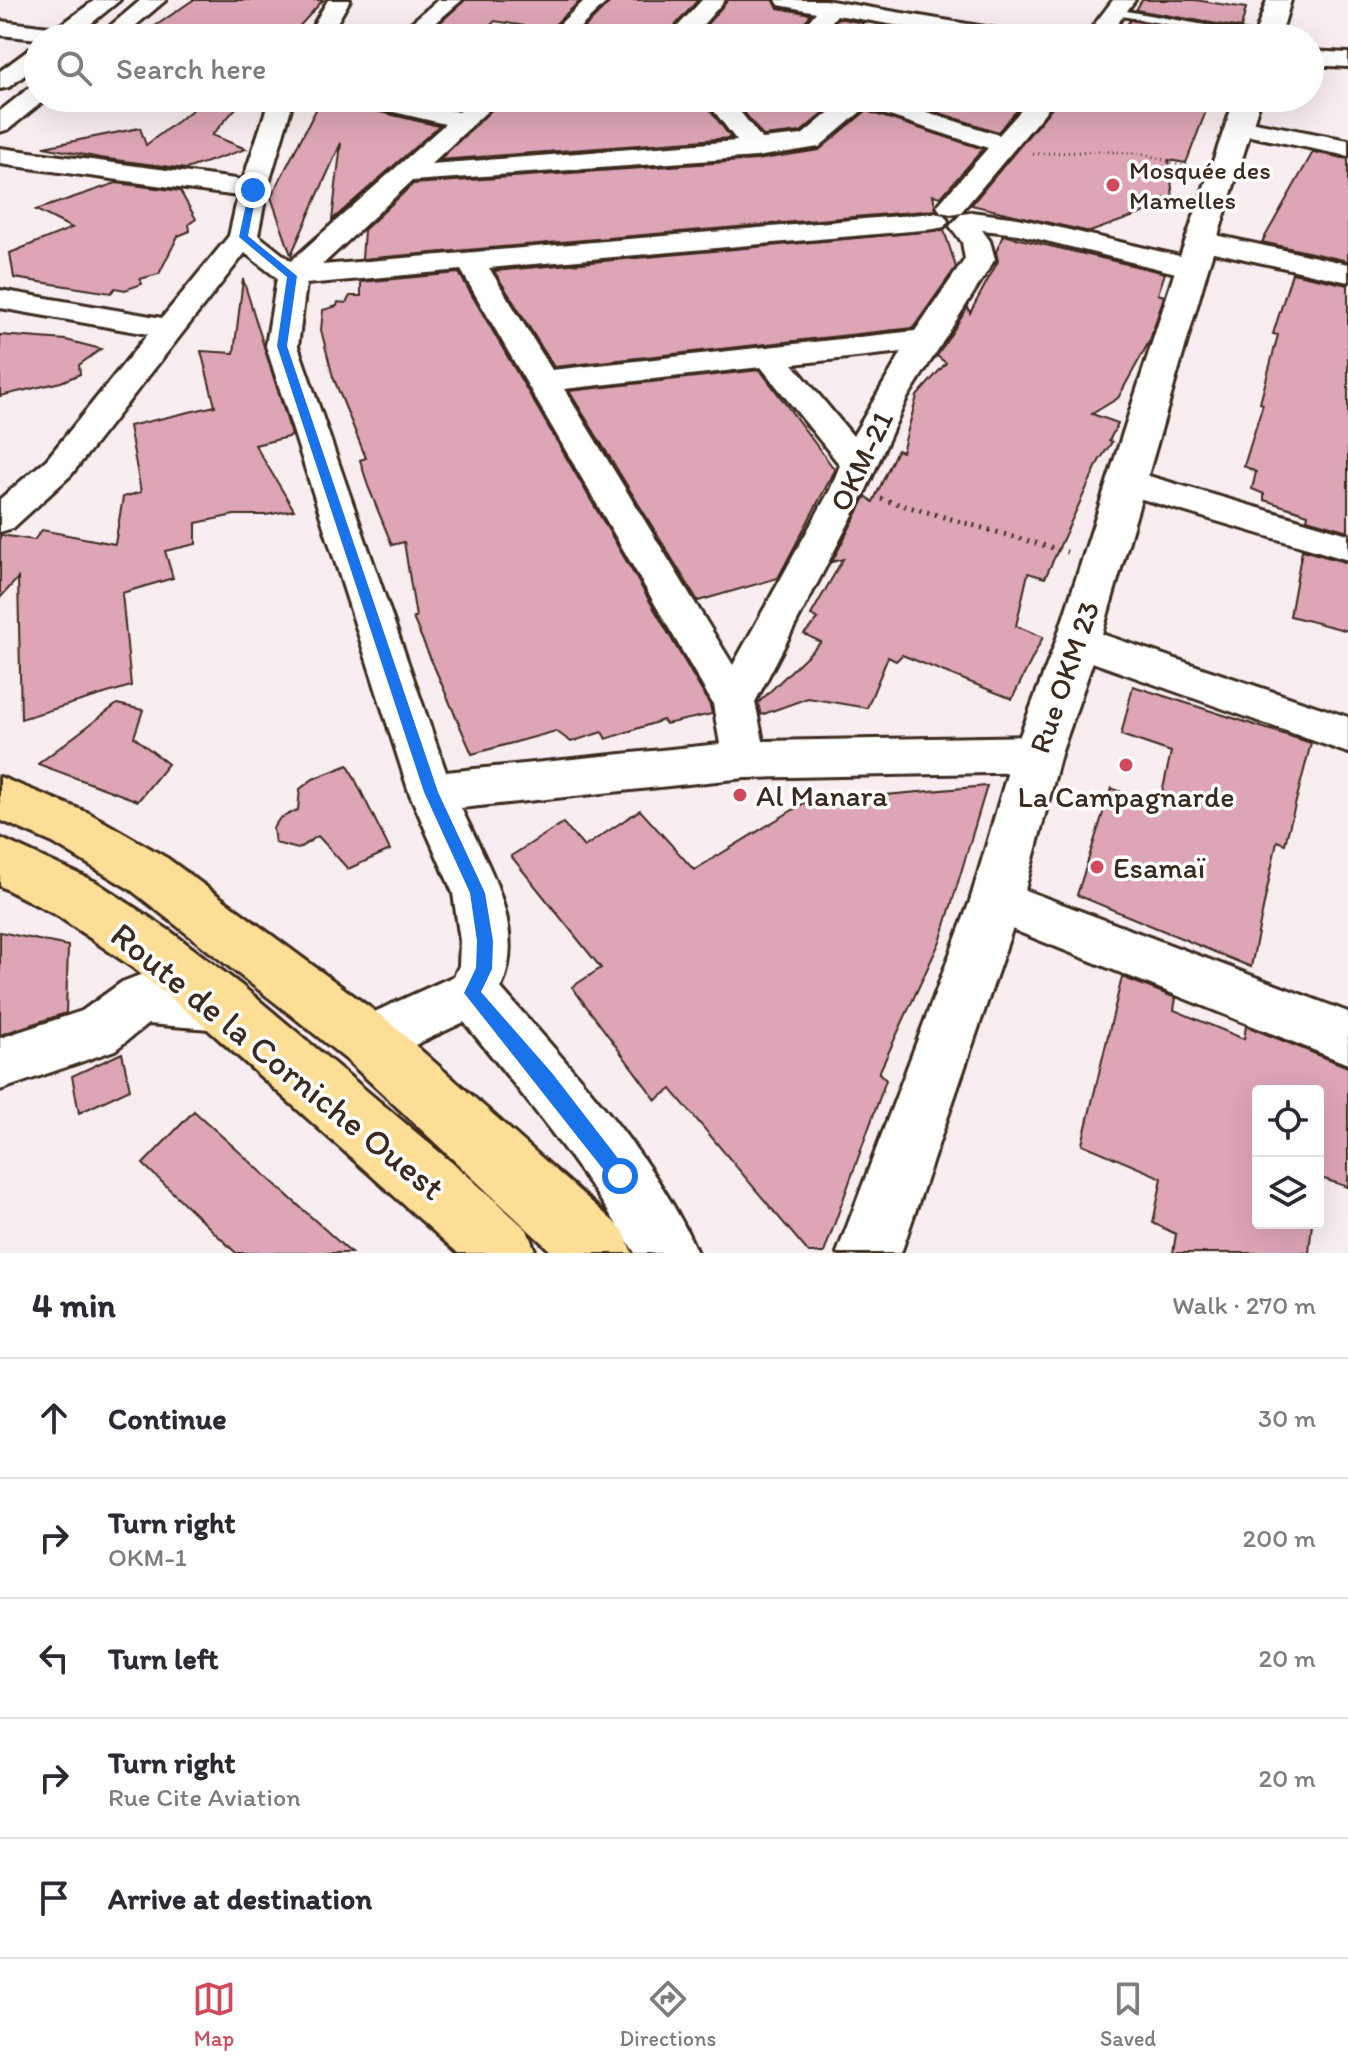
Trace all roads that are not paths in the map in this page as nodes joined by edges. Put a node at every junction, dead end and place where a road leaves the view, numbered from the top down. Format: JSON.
{"nodes":[{"id":1,"x":109,"y":0,"type":"edge"},
{"id":2,"x":155,"y":0,"type":"edge"},
{"id":3,"x":339,"y":0,"type":"edge"},
{"id":4,"x":451,"y":0,"type":"edge"},
{"id":5,"x":598,"y":0,"type":"edge"},
{"id":6,"x":714,"y":0,"type":"edge"},
{"id":7,"x":787,"y":0,"type":"edge"},
{"id":8,"x":1279,"y":0,"type":"edge"},
{"id":9,"x":1116,"y":4,"type":"edge"},
{"id":10,"x":831,"y":8,"type":"junction"},
{"id":11,"x":82,"y":24,"type":"edge"},
{"id":12,"x":125,"y":24,"type":"edge"},
{"id":13,"x":325,"y":24,"type":"edge"},
{"id":14,"x":421,"y":24,"type":"edge"},
{"id":15,"x":571,"y":24,"type":"edge"},
{"id":16,"x":691,"y":24,"type":"edge"},
{"id":17,"x":818,"y":24,"type":"edge"},
{"id":18,"x":902,"y":24,"type":"edge"},
{"id":19,"x":1104,"y":24,"type":"edge"},
{"id":20,"x":1201,"y":24,"type":"edge"},
{"id":21,"x":1271,"y":24,"type":"edge"},
{"id":22,"x":0,"y":28,"type":"edge"},
{"id":23,"x":24,"y":31,"type":"edge"},
{"id":24,"x":1324,"y":59,"type":"edge"},
{"id":25,"x":1348,"y":60,"type":"edge"},
{"id":26,"x":24,"y":64,"type":"edge"},
{"id":27,"x":0,"y":82,"type":"edge"},
{"id":28,"x":24,"y":104,"type":"edge"},
{"id":29,"x":278,"y":112,"type":"edge"},
{"id":30,"x":425,"y":112,"type":"edge"},
{"id":31,"x":474,"y":112,"type":"edge"},
{"id":32,"x":727,"y":112,"type":"edge"},
{"id":33,"x":845,"y":112,"type":"edge"},
{"id":34,"x":897,"y":112,"type":"edge"},
{"id":35,"x":1032,"y":112,"type":"edge"},
{"id":36,"x":1244,"y":113,"type":"edge"},
{"id":37,"x":464,"y":121,"type":"junction"},
{"id":38,"x":0,"y":124,"type":"edge"},
{"id":39,"x":999,"y":148,"type":"junction"},
{"id":40,"x":1348,"y":148,"type":"edge"},
{"id":41,"x":756,"y":149,"type":"junction"},
{"id":42,"x":0,"y":156,"type":"edge"},
{"id":43,"x":405,"y":174,"type":"junction"},
{"id":44,"x":253,"y":190,"type":"junction"},
{"id":45,"x":955,"y":218,"type":"junction"},
{"id":46,"x":243,"y":237,"type":"junction"},
{"id":47,"x":1196,"y":254,"type":"junction"},
{"id":48,"x":471,"y":262,"type":"junction"},
{"id":49,"x":1348,"y":273,"type":"edge"},
{"id":50,"x":292,"y":276,"type":"junction"},
{"id":51,"x":0,"y":299,"type":"edge"},
{"id":52,"x":171,"y":329,"type":"junction"},
{"id":53,"x":924,"y":340,"type":"junction"},
{"id":54,"x":770,"y":357,"type":"junction"},
{"id":55,"x":542,"y":381,"type":"junction"},
{"id":56,"x":853,"y":476,"type":"junction"},
{"id":57,"x":1128,"y":482,"type":"junction"},
{"id":58,"x":15,"y":491,"type":"edge"},
{"id":59,"x":0,"y":519,"type":"edge"},
{"id":60,"x":1348,"y":547,"type":"edge"},
{"id":61,"x":1078,"y":641,"type":"junction"},
{"id":62,"x":734,"y":702,"type":"junction"},
{"id":63,"x":1348,"y":735,"type":"edge"},
{"id":64,"x":1037,"y":754,"type":"junction"},
{"id":65,"x":745,"y":760,"type":"junction"},
{"id":66,"x":431,"y":792,"type":"junction"},
{"id":67,"x":0,"y":798,"type":"edge"},
{"id":68,"x":0,"y":861,"type":"edge"},
{"id":69,"x":996,"y":901,"type":"junction"},
{"id":70,"x":142,"y":942,"type":"junction"},
{"id":71,"x":472,"y":993,"type":"junction"},
{"id":72,"x":140,"y":999,"type":"junction"},
{"id":73,"x":222,"y":1005,"type":"junction"},
{"id":74,"x":1348,"y":1038,"type":"edge"},
{"id":75,"x":368,"y":1041,"type":"junction"},
{"id":76,"x":0,"y":1064,"type":"edge"},
{"id":77,"x":504,"y":1253,"type":"edge"},
{"id":78,"x":600,"y":1253,"type":"edge"},
{"id":79,"x":668,"y":1253,"type":"edge"},
{"id":80,"x":869,"y":1253,"type":"edge"}],
"edges":[{"from":1,"to":11,"type":"street"},
{"from":2,"to":12,"type":"street"},
{"from":3,"to":13,"type":"street"},
{"from":4,"to":14,"type":"street"},
{"from":5,"to":15,"type":"street"},
{"from":6,"to":16,"type":"street"},
{"from":7,"to":10,"type":"street"},
{"from":8,"to":21,"type":"street"},
{"from":9,"to":19,"type":"street"},
{"from":9,"to":20,"type":"lane"},
{"from":10,"to":17,"type":"street"},
{"from":10,"to":18,"type":"street"},
{"from":22,"to":23,"type":"street"},
{"from":24,"to":25,"type":"street"},
{"from":26,"to":27,"type":"street"},
{"from":28,"to":38,"type":"street"},
{"from":29,"to":44,"type":"street"},
{"from":30,"to":37,"type":"street"},
{"from":31,"to":37,"type":"street"},
{"from":32,"to":41,"type":"street"},
{"from":33,"to":41,"type":"street"},
{"from":34,"to":39,"type":"street"},
{"from":35,"to":39,"type":"street"},
{"from":36,"to":40,"type":"street"},
{"from":36,"to":47,"type":"street","name":"Rue OKM 23"},
{"from":37,"to":43,"type":"street"},
{"from":39,"to":45,"type":"street"},
{"from":41,"to":43,"type":"street"},
{"from":42,"to":44,"type":"street"},
{"from":43,"to":50,"type":"street"},
{"from":44,"to":46,"type":"street"},
{"from":45,"to":47,"type":"street"},
{"from":45,"to":48,"type":"street"},
{"from":45,"to":53,"type":"street","name":"OKM-21"},
{"from":46,"to":50,"type":"street"},
{"from":46,"to":52,"type":"street"},
{"from":47,"to":49,"type":"street"},
{"from":47,"to":57,"type":"street","name":"Rue OKM 23"},
{"from":48,"to":50,"type":"street"},
{"from":48,"to":55,"type":"street"},
{"from":50,"to":66,"type":"street"},
{"from":51,"to":52,"type":"street"},
{"from":52,"to":58,"type":"street"},
{"from":53,"to":54,"type":"street"},
{"from":53,"to":56,"type":"street","name":"OKM-21"},
{"from":54,"to":55,"type":"street"},
{"from":54,"to":56,"type":"street"},
{"from":55,"to":62,"type":"street"},
{"from":56,"to":62,"type":"street","name":"OKM-21"},
{"from":57,"to":60,"type":"street"},
{"from":57,"to":61,"type":"street","name":"Rue OKM 23"},
{"from":58,"to":59,"type":"street"},
{"from":61,"to":63,"type":"street"},
{"from":61,"to":64,"type":"street","name":"Rue OKM 23"},
{"from":62,"to":65,"type":"street"},
{"from":64,"to":65,"type":"street"},
{"from":64,"to":69,"type":"street","name":"Rue OKM 23"},
{"from":65,"to":66,"type":"street"},
{"from":66,"to":71,"type":"street"},
{"from":67,"to":75,"type":"highway","name":"Route de la Corniche Ouest"},
{"from":68,"to":70,"type":"highway","name":"Route de la Corniche Ouest"},
{"from":69,"to":74,"type":"street"},
{"from":69,"to":80,"type":"street","name":"Rue OKM 23"},
{"from":70,"to":72,"type":"street"},
{"from":70,"to":73,"type":"highway","name":"Route de la Corniche Ouest"},
{"from":71,"to":75,"type":"street"},
{"from":71,"to":79,"type":"street"},
{"from":72,"to":73,"type":"street"},
{"from":72,"to":76,"type":"street"},
{"from":73,"to":77,"type":"highway","name":"Route de la Corniche Ouest"},
{"from":75,"to":78,"type":"highway","name":"Route de la Corniche Ouest"}]}
